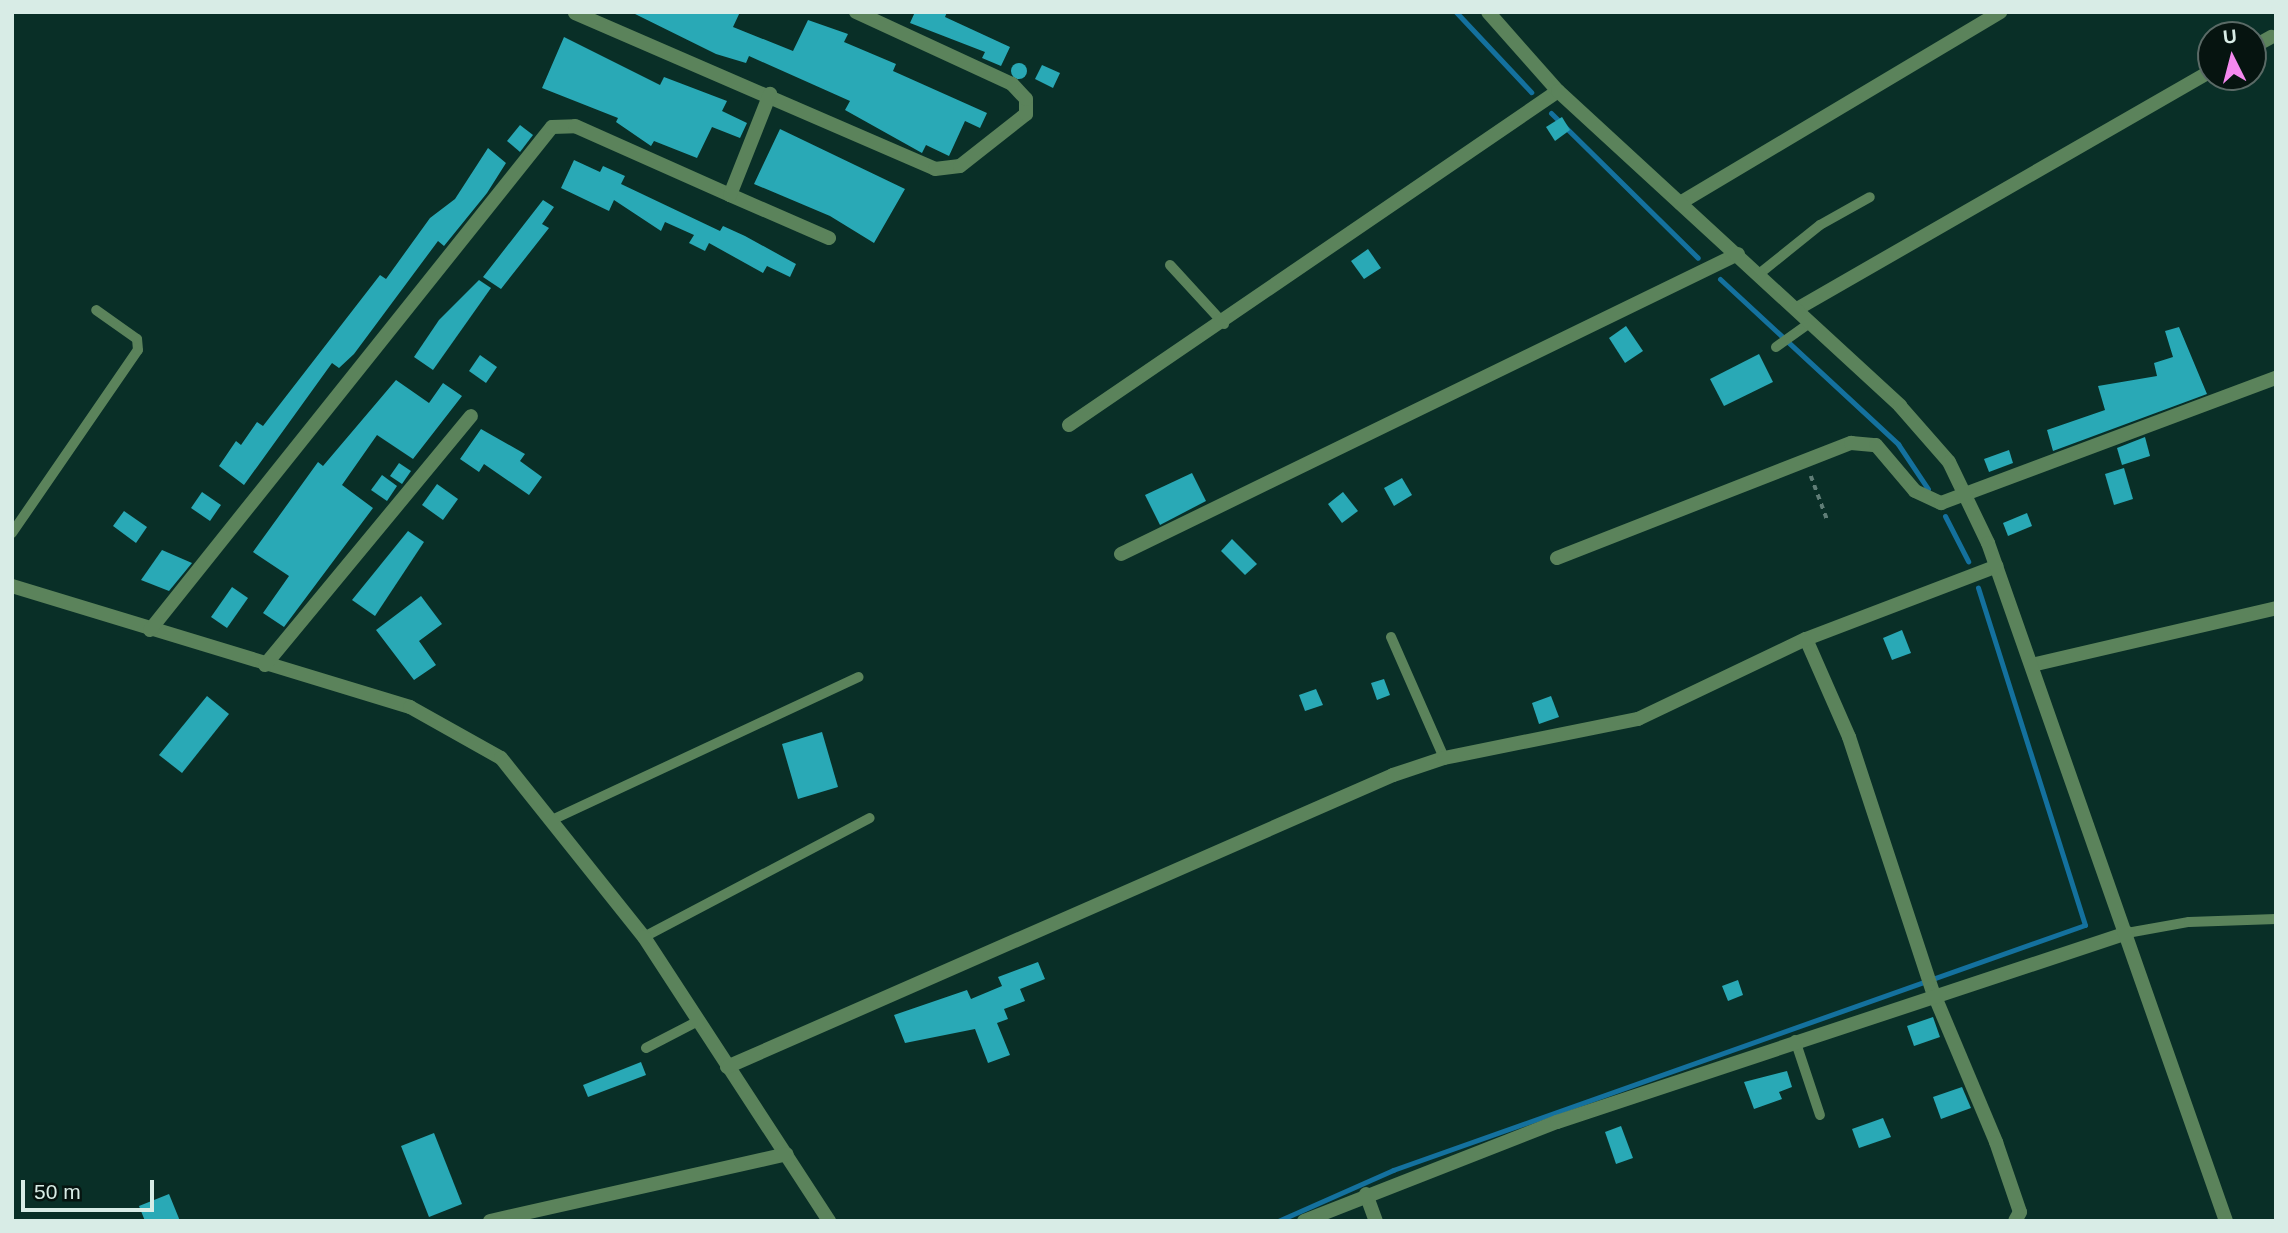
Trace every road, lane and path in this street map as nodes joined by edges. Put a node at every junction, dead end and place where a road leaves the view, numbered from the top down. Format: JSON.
{"nodes":[{"id":1,"x":856,"y":12,"type":"edge"},
{"id":2,"x":2000,"y":12,"type":"edge"},
{"id":3,"x":575,"y":13,"type":"edge"},
{"id":4,"x":1496,"y":14,"type":"edge"},
{"id":5,"x":2271,"y":37,"type":"dead end"},
{"id":6,"x":2267,"y":39,"type":"edge"},
{"id":7,"x":2197,"y":79,"type":"edge"},
{"id":8,"x":1558,"y":91,"type":"junction"},
{"id":9,"x":770,"y":94,"type":"junction"},
{"id":10,"x":730,"y":195,"type":"junction"},
{"id":11,"x":1870,"y":197,"type":"dead end"},
{"id":12,"x":1680,"y":203,"type":"junction"},
{"id":13,"x":829,"y":238,"type":"dead end"},
{"id":14,"x":1738,"y":254,"type":"junction"},
{"id":15,"x":1170,"y":265,"type":"dead end"},
{"id":16,"x":1759,"y":274,"type":"junction"},
{"id":17,"x":1797,"y":309,"type":"junction"},
{"id":18,"x":96,"y":310,"type":"dead end"},
{"id":19,"x":1811,"y":322,"type":"junction"},
{"id":20,"x":1225,"y":325,"type":"junction"},
{"id":21,"x":1780,"y":344,"type":"dead end"},
{"id":22,"x":2276,"y":378,"type":"edge"},
{"id":23,"x":471,"y":416,"type":"dead end"},
{"id":24,"x":1069,"y":425,"type":"dead end"},
{"id":25,"x":1805,"y":461,"type":"junction"},
{"id":26,"x":1965,"y":493,"type":"junction"},
{"id":27,"x":1828,"y":522,"type":"dead end"},
{"id":28,"x":12,"y":533,"type":"edge"},
{"id":29,"x":1121,"y":554,"type":"dead end"},
{"id":30,"x":1557,"y":558,"type":"dead end"},
{"id":31,"x":1997,"y":566,"type":"junction"},
{"id":32,"x":12,"y":586,"type":"edge"},
{"id":33,"x":2276,"y":608,"type":"edge"},
{"id":34,"x":150,"y":630,"type":"junction"},
{"id":35,"x":1391,"y":637,"type":"dead end"},
{"id":36,"x":1806,"y":639,"type":"junction"},
{"id":37,"x":281,"y":649,"type":"junction"},
{"id":38,"x":265,"y":665,"type":"junction"},
{"id":39,"x":2032,"y":665,"type":"junction"},
{"id":40,"x":289,"y":673,"type":"junction"},
{"id":41,"x":859,"y":677,"type":"dead end"},
{"id":42,"x":1444,"y":758,"type":"junction"},
{"id":43,"x":870,"y":818,"type":"dead end"},
{"id":44,"x":554,"y":819,"type":"junction"},
{"id":45,"x":2276,"y":919,"type":"edge"},
{"id":46,"x":2127,"y":933,"type":"junction"},
{"id":47,"x":644,"y":937,"type":"junction"},
{"id":48,"x":1933,"y":992,"type":"junction"},
{"id":49,"x":698,"y":1021,"type":"junction"},
{"id":50,"x":1795,"y":1040,"type":"junction"},
{"id":51,"x":646,"y":1048,"type":"dead end"},
{"id":52,"x":727,"y":1067,"type":"junction"},
{"id":53,"x":1820,"y":1115,"type":"dead end"},
{"id":54,"x":787,"y":1154,"type":"junction"},
{"id":55,"x":1366,"y":1194,"type":"junction"},
{"id":56,"x":490,"y":1221,"type":"edge"},
{"id":57,"x":829,"y":1221,"type":"edge"},
{"id":58,"x":1304,"y":1221,"type":"edge"},
{"id":59,"x":1377,"y":1221,"type":"edge"},
{"id":60,"x":2015,"y":1221,"type":"edge"},
{"id":61,"x":2225,"y":1221,"type":"edge"}],
"edges":[{"from":1,"to":9,"type":"street"},
{"from":2,"to":12,"type":"street"},
{"from":3,"to":9,"type":"street"},
{"from":4,"to":8,"type":"street"},
{"from":5,"to":6,"type":"street"},
{"from":7,"to":17,"type":"street"},
{"from":8,"to":12,"type":"street"},
{"from":8,"to":20,"type":"street"},
{"from":9,"to":10,"type":"street"},
{"from":10,"to":13,"type":"street"},
{"from":10,"to":34,"type":"street"},
{"from":11,"to":16,"type":"lane"},
{"from":12,"to":14,"type":"street"},
{"from":14,"to":16,"type":"street"},
{"from":14,"to":29,"type":"street"},
{"from":15,"to":20,"type":"lane"},
{"from":16,"to":17,"type":"street"},
{"from":17,"to":19,"type":"street"},
{"from":18,"to":28,"type":"lane"},
{"from":19,"to":21,"type":"lane"},
{"from":19,"to":26,"type":"street"},
{"from":20,"to":24,"type":"street"},
{"from":22,"to":26,"type":"street"},
{"from":23,"to":37,"type":"street"},
{"from":25,"to":26,"type":"street"},
{"from":25,"to":27,"type":"path"},
{"from":25,"to":30,"type":"street"},
{"from":26,"to":31,"type":"street"},
{"from":31,"to":36,"type":"street"},
{"from":31,"to":39,"type":"street"},
{"from":32,"to":34,"type":"street"},
{"from":33,"to":39,"type":"street"},
{"from":34,"to":38,"type":"street"},
{"from":35,"to":42,"type":"lane"},
{"from":36,"to":42,"type":"street"},
{"from":36,"to":48,"type":"street"},
{"from":37,"to":38,"type":"street"},
{"from":37,"to":40,"type":"street"},
{"from":38,"to":40,"type":"street"},
{"from":39,"to":46,"type":"street"},
{"from":40,"to":44,"type":"street"},
{"from":41,"to":44,"type":"lane"},
{"from":42,"to":52,"type":"street"},
{"from":43,"to":47,"type":"lane"},
{"from":44,"to":47,"type":"street"},
{"from":45,"to":46,"type":"lane"},
{"from":46,"to":48,"type":"street"},
{"from":46,"to":61,"type":"street"},
{"from":47,"to":49,"type":"street"},
{"from":48,"to":50,"type":"street"},
{"from":48,"to":60,"type":"street"},
{"from":49,"to":51,"type":"lane"},
{"from":49,"to":52,"type":"street"},
{"from":50,"to":53,"type":"lane"},
{"from":50,"to":55,"type":"street"},
{"from":52,"to":54,"type":"street"},
{"from":54,"to":56,"type":"street"},
{"from":54,"to":57,"type":"street"},
{"from":55,"to":58,"type":"street"},
{"from":55,"to":59,"type":"street"}]}
